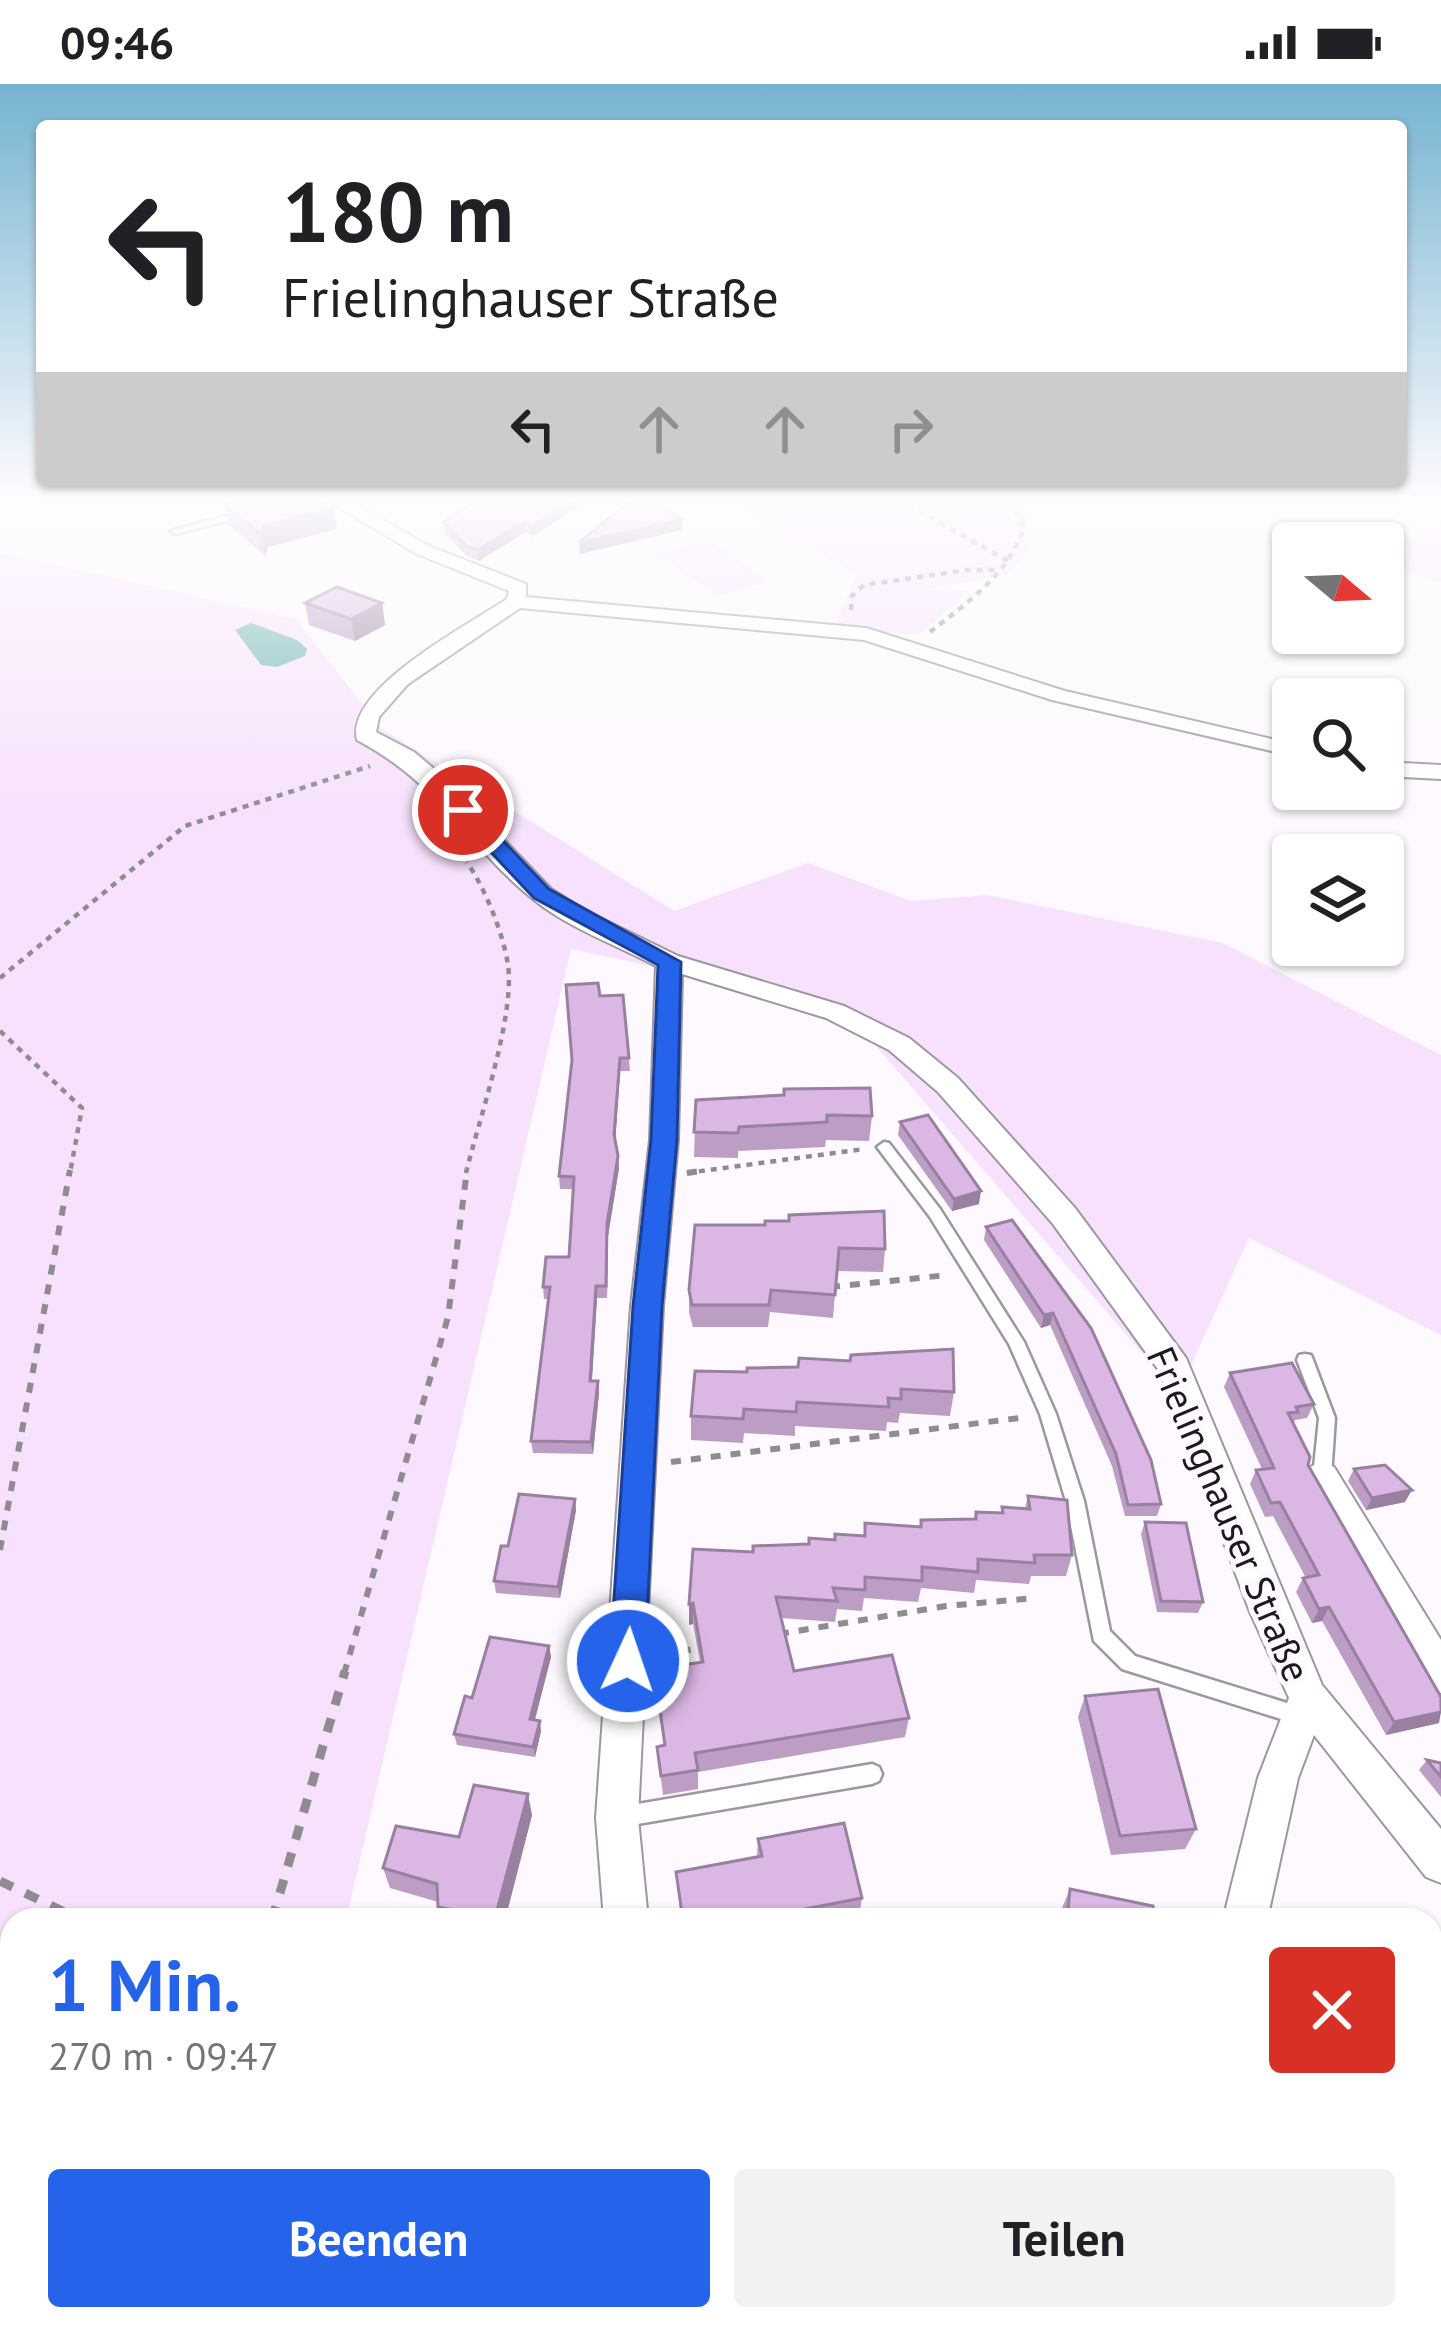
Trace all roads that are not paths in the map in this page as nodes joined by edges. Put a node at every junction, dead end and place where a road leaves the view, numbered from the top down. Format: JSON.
{"nodes":[{"id":1,"x":512,"y":604,"type":"edge"},
{"id":2,"x":532,"y":604,"type":"edge"},
{"id":3,"x":1272,"y":745,"type":"edge"},
{"id":4,"x":1404,"y":770,"type":"edge"},
{"id":5,"x":1441,"y":772,"type":"edge"},
{"id":6,"x":670,"y":962,"type":"junction"},
{"id":7,"x":884,"y":1147,"type":"road end"},
{"id":8,"x":1305,"y":1360,"type":"dead end"},
{"id":9,"x":1322,"y":1477,"type":"joint"},
{"id":10,"x":1441,"y":1676,"type":"edge"},
{"id":11,"x":1304,"y":1707,"type":"junction"},
{"id":12,"x":872,"y":1774,"type":"dead end"},
{"id":13,"x":616,"y":1817,"type":"junction"},
{"id":14,"x":1441,"y":1862,"type":"edge"},
{"id":15,"x":625,"y":1908,"type":"edge"},
{"id":16,"x":1249,"y":1908,"type":"edge"}],
"edges":[{"from":1,"to":6,"type":"street","name":"Frielinghauser Straße"},
{"from":2,"to":3,"type":"street"},
{"from":4,"to":5,"type":"street"},
{"from":6,"to":11,"type":"street","name":"Frielinghauser Straße"},
{"from":6,"to":13,"type":"street"},
{"from":7,"to":11,"type":"lane"},
{"from":8,"to":9,"type":"lane"},
{"from":9,"to":10,"type":"street"},
{"from":11,"to":14,"type":"street","name":"Frielinghauser Straße"},
{"from":11,"to":16,"type":"street"},
{"from":12,"to":13,"type":"lane"},
{"from":13,"to":15,"type":"street"}]}
